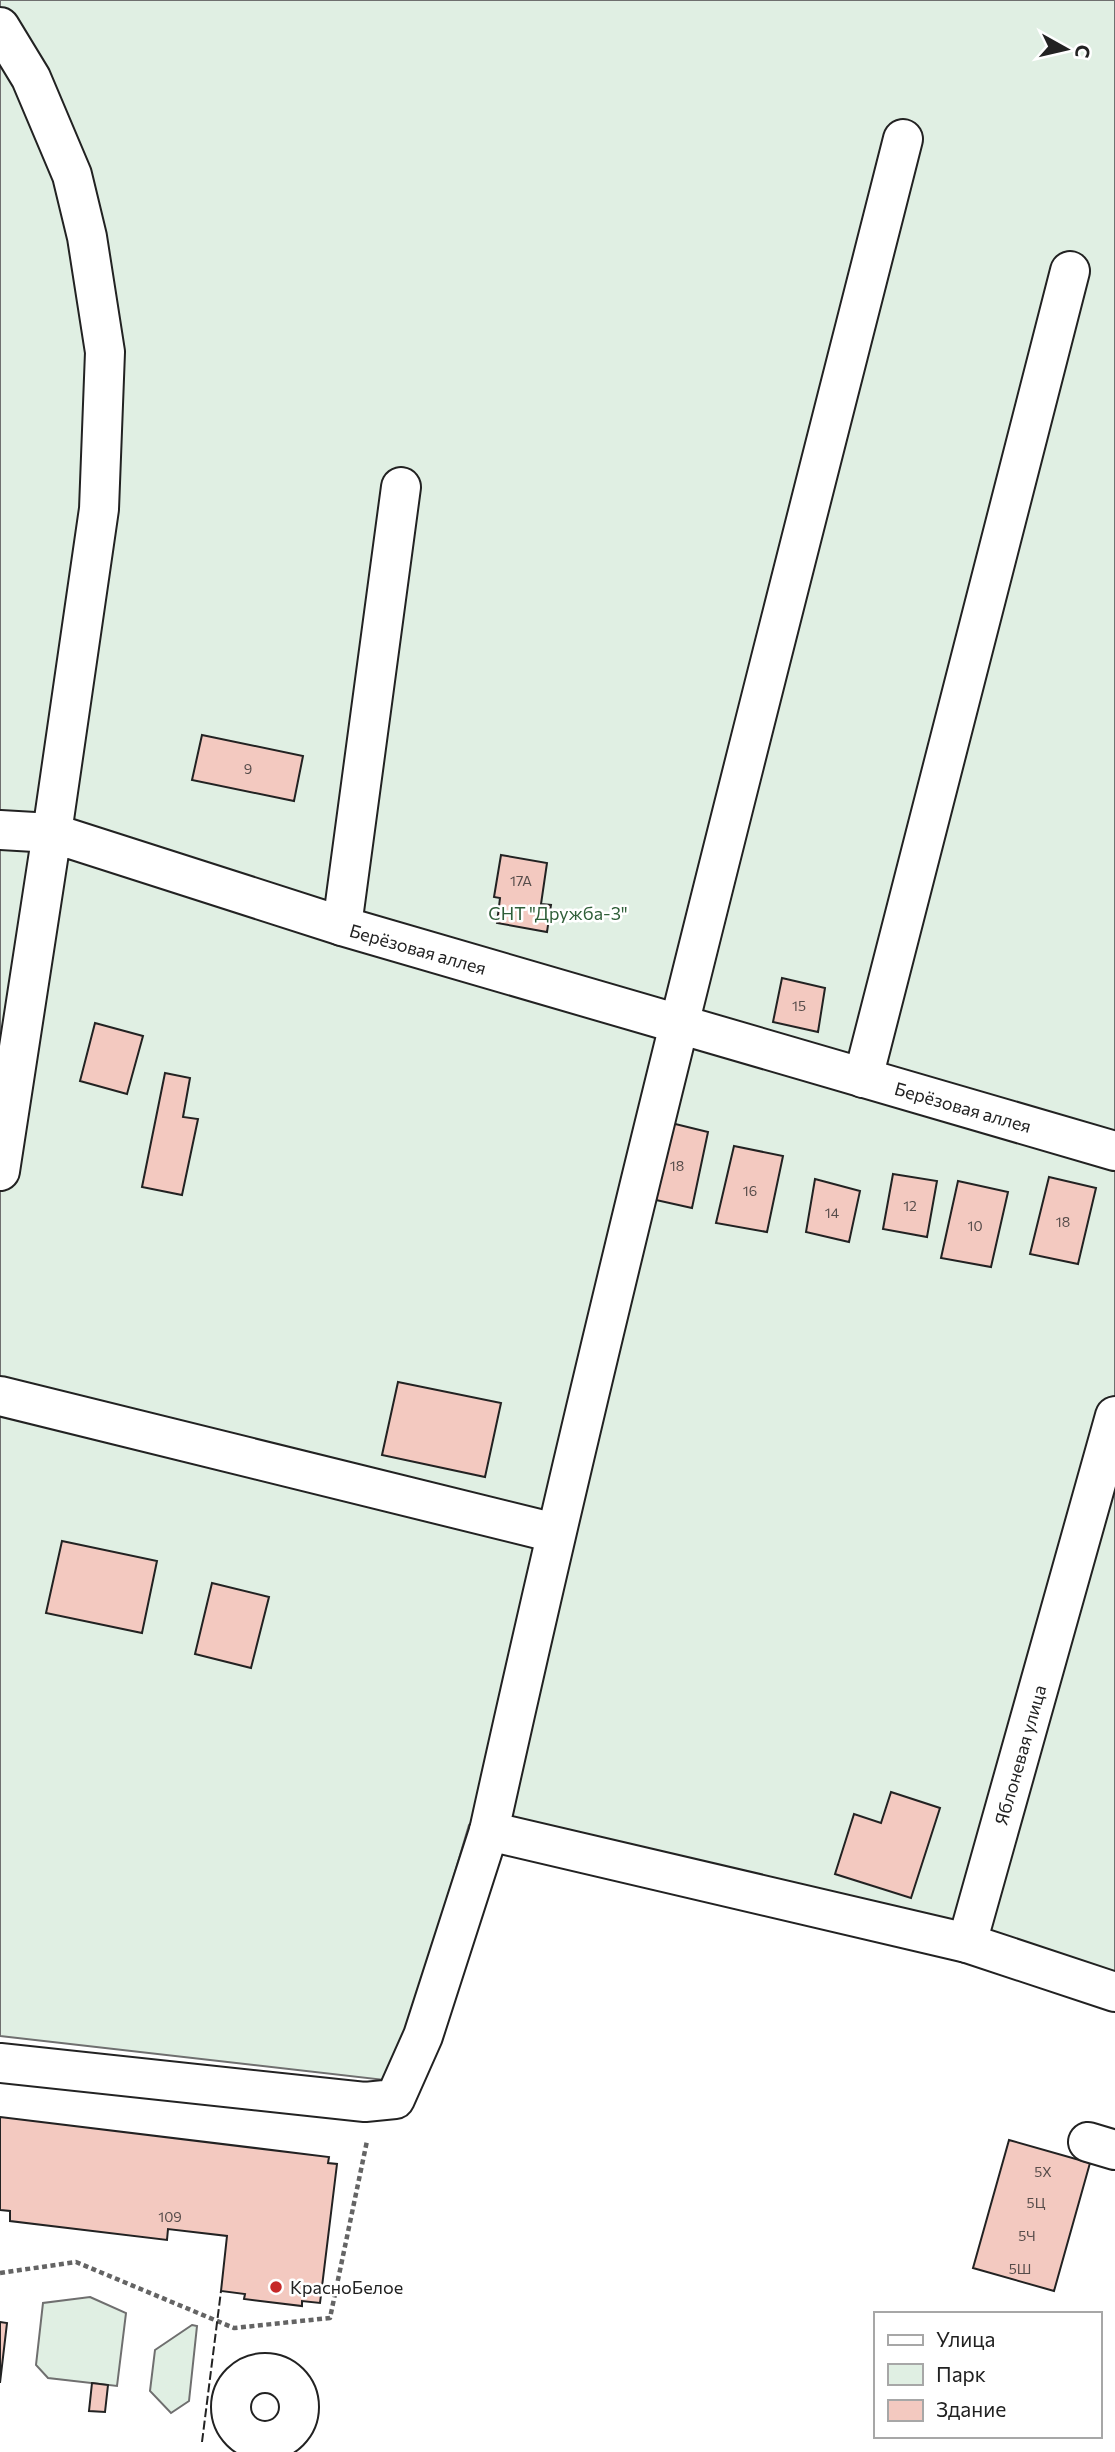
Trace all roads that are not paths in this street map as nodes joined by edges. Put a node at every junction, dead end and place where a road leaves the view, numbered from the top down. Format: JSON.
{"nodes":[{"id":1,"x":0,"y":27,"type":"edge"},
{"id":2,"x":903,"y":139,"type":"dead end"},
{"id":3,"x":1070,"y":271,"type":"dead end"},
{"id":4,"x":401,"y":487,"type":"dead end"},
{"id":5,"x":0,"y":830,"type":"edge"},
{"id":6,"x":52,"y":833,"type":"junction"},
{"id":7,"x":342,"y":926,"type":"junction"},
{"id":8,"x":678,"y":1024,"type":"junction"},
{"id":9,"x":863,"y":1078,"type":"junction"},
{"id":10,"x":1115,"y":1151,"type":"edge"},
{"id":11,"x":0,"y":1171,"type":"edge"},
{"id":12,"x":0,"y":1396,"type":"edge"},
{"id":13,"x":1115,"y":1416,"type":"edge"},
{"id":14,"x":555,"y":1533,"type":"junction"},
{"id":15,"x":489,"y":1831,"type":"junction"},
{"id":16,"x":967,"y":1943,"type":"junction"},
{"id":17,"x":1115,"y":1992,"type":"edge"},
{"id":18,"x":0,"y":2063,"type":"edge"},
{"id":19,"x":240,"y":2438,"type":"edge"},
{"id":20,"x":281,"y":2444,"type":"edge"}],
"edges":[{"from":1,"to":6,"type":"street"},
{"from":2,"to":8,"type":"street"},
{"from":3,"to":9,"type":"street"},
{"from":4,"to":7,"type":"street"},
{"from":5,"to":6,"type":"street","name":"Берёзовая аллея"},
{"from":6,"to":7,"type":"street","name":"Берёзовая аллея"},
{"from":6,"to":11,"type":"street"},
{"from":7,"to":8,"type":"street","name":"Берёзовая аллея"},
{"from":8,"to":9,"type":"street","name":"Берёзовая аллея"},
{"from":8,"to":14,"type":"street"},
{"from":9,"to":10,"type":"street","name":"Берёзовая аллея"},
{"from":12,"to":14,"type":"street"},
{"from":13,"to":16,"type":"street","name":"Яблоневая улица"},
{"from":14,"to":15,"type":"street"},
{"from":15,"to":16,"type":"street"},
{"from":15,"to":18,"type":"street"},
{"from":16,"to":17,"type":"street"},
{"from":19,"to":20,"type":"street"},
{"from":19,"to":20,"type":"street"}]}
